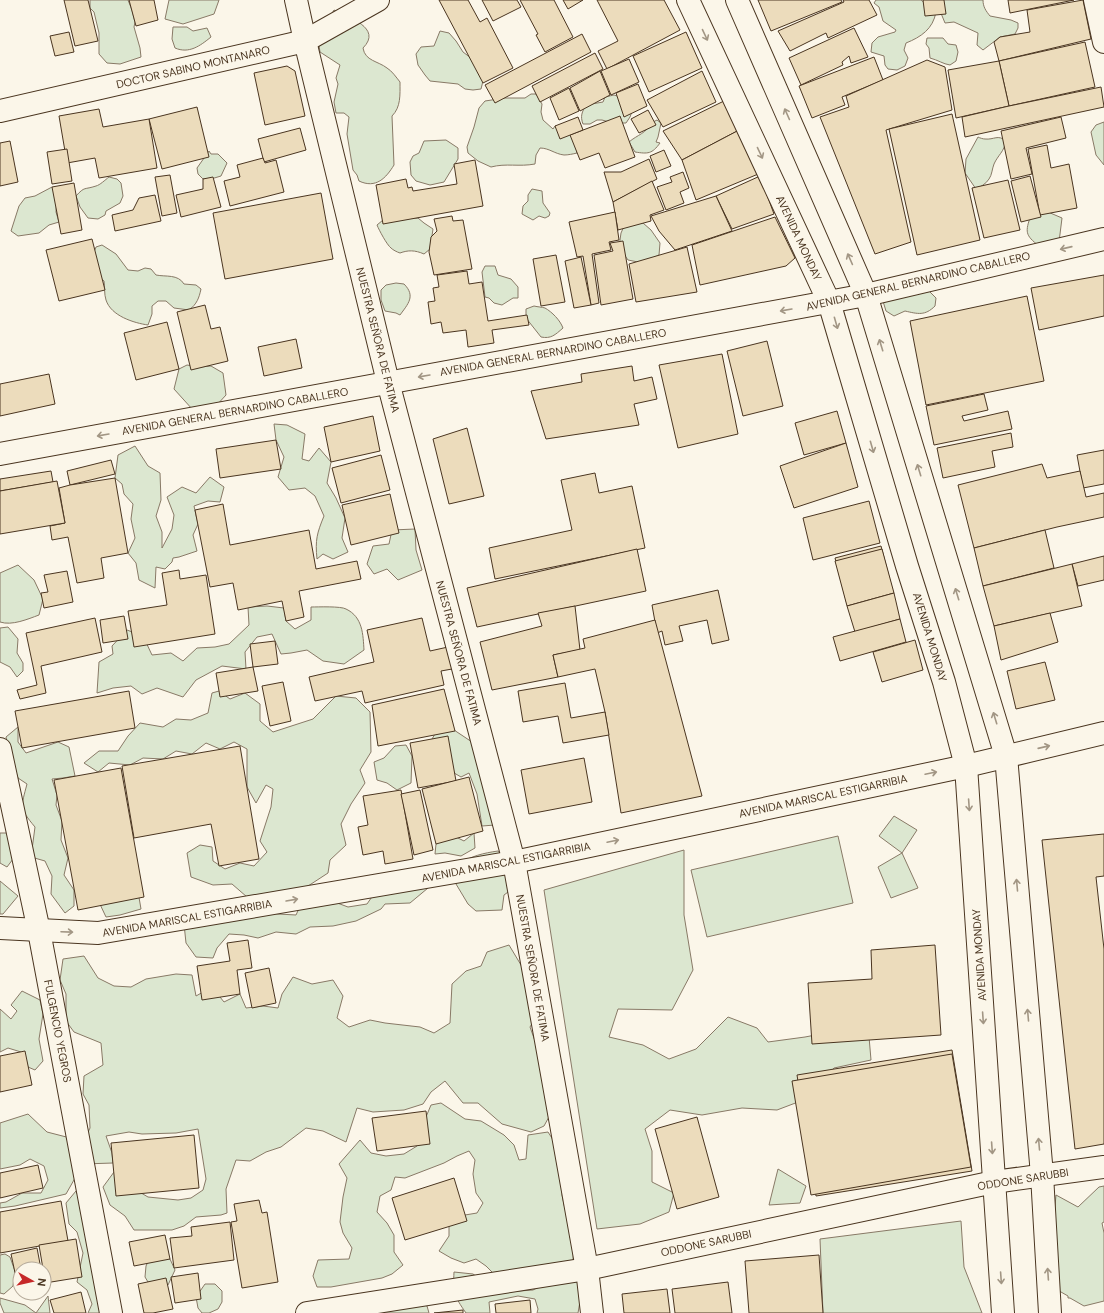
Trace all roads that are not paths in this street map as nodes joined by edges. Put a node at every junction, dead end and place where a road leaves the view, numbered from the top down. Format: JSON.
{"nodes":[{"id":1,"x":296,"y":0,"type":"edge"},
{"id":2,"x":378,"y":0,"type":"edge"},
{"id":3,"x":688,"y":0,"type":"edge"},
{"id":4,"x":737,"y":0,"type":"edge"},
{"id":5,"x":1095,"y":0,"type":"edge"},
{"id":6,"x":305,"y":41,"type":"junction"},
{"id":7,"x":1104,"y":42,"type":"edge"},
{"id":8,"x":0,"y":111,"type":"edge"},
{"id":9,"x":1104,"y":239,"type":"edge"},
{"id":10,"x":866,"y":295,"type":"junction"},
{"id":11,"x":829,"y":302,"type":"junction"},
{"id":12,"x":388,"y":382,"type":"junction"},
{"id":13,"x":0,"y":454,"type":"edge"},
{"id":14,"x":1104,"y":733,"type":"edge"},
{"id":15,"x":0,"y":749,"type":"edge"},
{"id":16,"x":1006,"y":756,"type":"junction"},
{"id":17,"x":966,"y":766,"type":"junction"},
{"id":18,"x":514,"y":862,"type":"junction"},
{"id":19,"x":0,"y":928,"type":"edge"},
{"id":20,"x":39,"y":931,"type":"junction"},
{"id":21,"x":1104,"y":1167,"type":"edge"},
{"id":22,"x":1042,"y":1175,"type":"junction"},
{"id":23,"x":994,"y":1182,"type":"junction"},
{"id":24,"x":587,"y":1268,"type":"junction"},
{"id":25,"x":111,"y":1313,"type":"edge"},
{"id":26,"x":307,"y":1313,"type":"edge"},
{"id":27,"x":592,"y":1313,"type":"edge"},
{"id":28,"x":1003,"y":1313,"type":"edge"},
{"id":29,"x":1050,"y":1313,"type":"edge"}],
"edges":[{"from":1,"to":6,"type":"street","name":"NUESTRA SEÑORA DE FATIMA"},
{"from":2,"to":6,"type":"street","name":"DOCTOR SABINO MONTANARO"},
{"from":3,"to":11,"type":"street","name":"AVENIDA MONDAY","one_way":true},
{"from":10,"to":4,"type":"street","one_way":true},
{"from":5,"to":7,"type":"street"},
{"from":6,"to":8,"type":"street","name":"DOCTOR SABINO MONTANARO"},
{"from":6,"to":12,"type":"street","name":"NUESTRA SEÑORA DE FATIMA"},
{"from":9,"to":10,"type":"street","name":"AVENIDA GENERAL BERNARDINO CABALLERO","one_way":true},
{"from":10,"to":11,"type":"street","name":"AVENIDA GENERAL BERNARDINO CABALLERO"},
{"from":16,"to":10,"type":"street","one_way":true},
{"from":11,"to":12,"type":"street","name":"AVENIDA GENERAL BERNARDINO CABALLERO","one_way":true},
{"from":11,"to":17,"type":"street","name":"AVENIDA MONDAY","one_way":true},
{"from":12,"to":13,"type":"street","name":"AVENIDA GENERAL BERNARDINO CABALLERO","one_way":true},
{"from":12,"to":18,"type":"street","name":"NUESTRA SEÑORA DE FATIMA"},
{"from":16,"to":14,"type":"street","name":"AVENIDA MARISCAL ESTIGARRIBIA","one_way":true},
{"from":15,"to":20,"type":"street","name":"FULGENCIO YEGROS"},
{"from":16,"to":17,"type":"street","name":"AVENIDA MARISCAL ESTIGARRIBIA"},
{"from":22,"to":16,"type":"street","one_way":true},
{"from":18,"to":17,"type":"street","name":"AVENIDA MARISCAL ESTIGARRIBIA","one_way":true},
{"from":17,"to":23,"type":"street","name":"AVENIDA MONDAY","one_way":true},
{"from":20,"to":18,"type":"street","name":"AVENIDA MARISCAL ESTIGARRIBIA","one_way":true},
{"from":18,"to":24,"type":"street","name":"NUESTRA SEÑORA DE FATIMA"},
{"from":19,"to":20,"type":"street","name":"AVENIDA MARISCAL ESTIGARRIBIA"},
{"from":20,"to":25,"type":"street","name":"FULGENCIO YEGROS"},
{"from":21,"to":22,"type":"street","name":"ODDONE SARUBBI"},
{"from":22,"to":23,"type":"street","name":"ODDONE SARUBBI"},
{"from":29,"to":22,"type":"street","one_way":true},
{"from":23,"to":24,"type":"street","name":"ODDONE SARUBBI"},
{"from":23,"to":28,"type":"street","name":"AVENIDA MONDAY","one_way":true},
{"from":24,"to":26,"type":"street","name":"ODDONE SARUBBI"},
{"from":24,"to":27,"type":"street","name":"NUESTRA SEÑORA DE FATIMA"}]}
